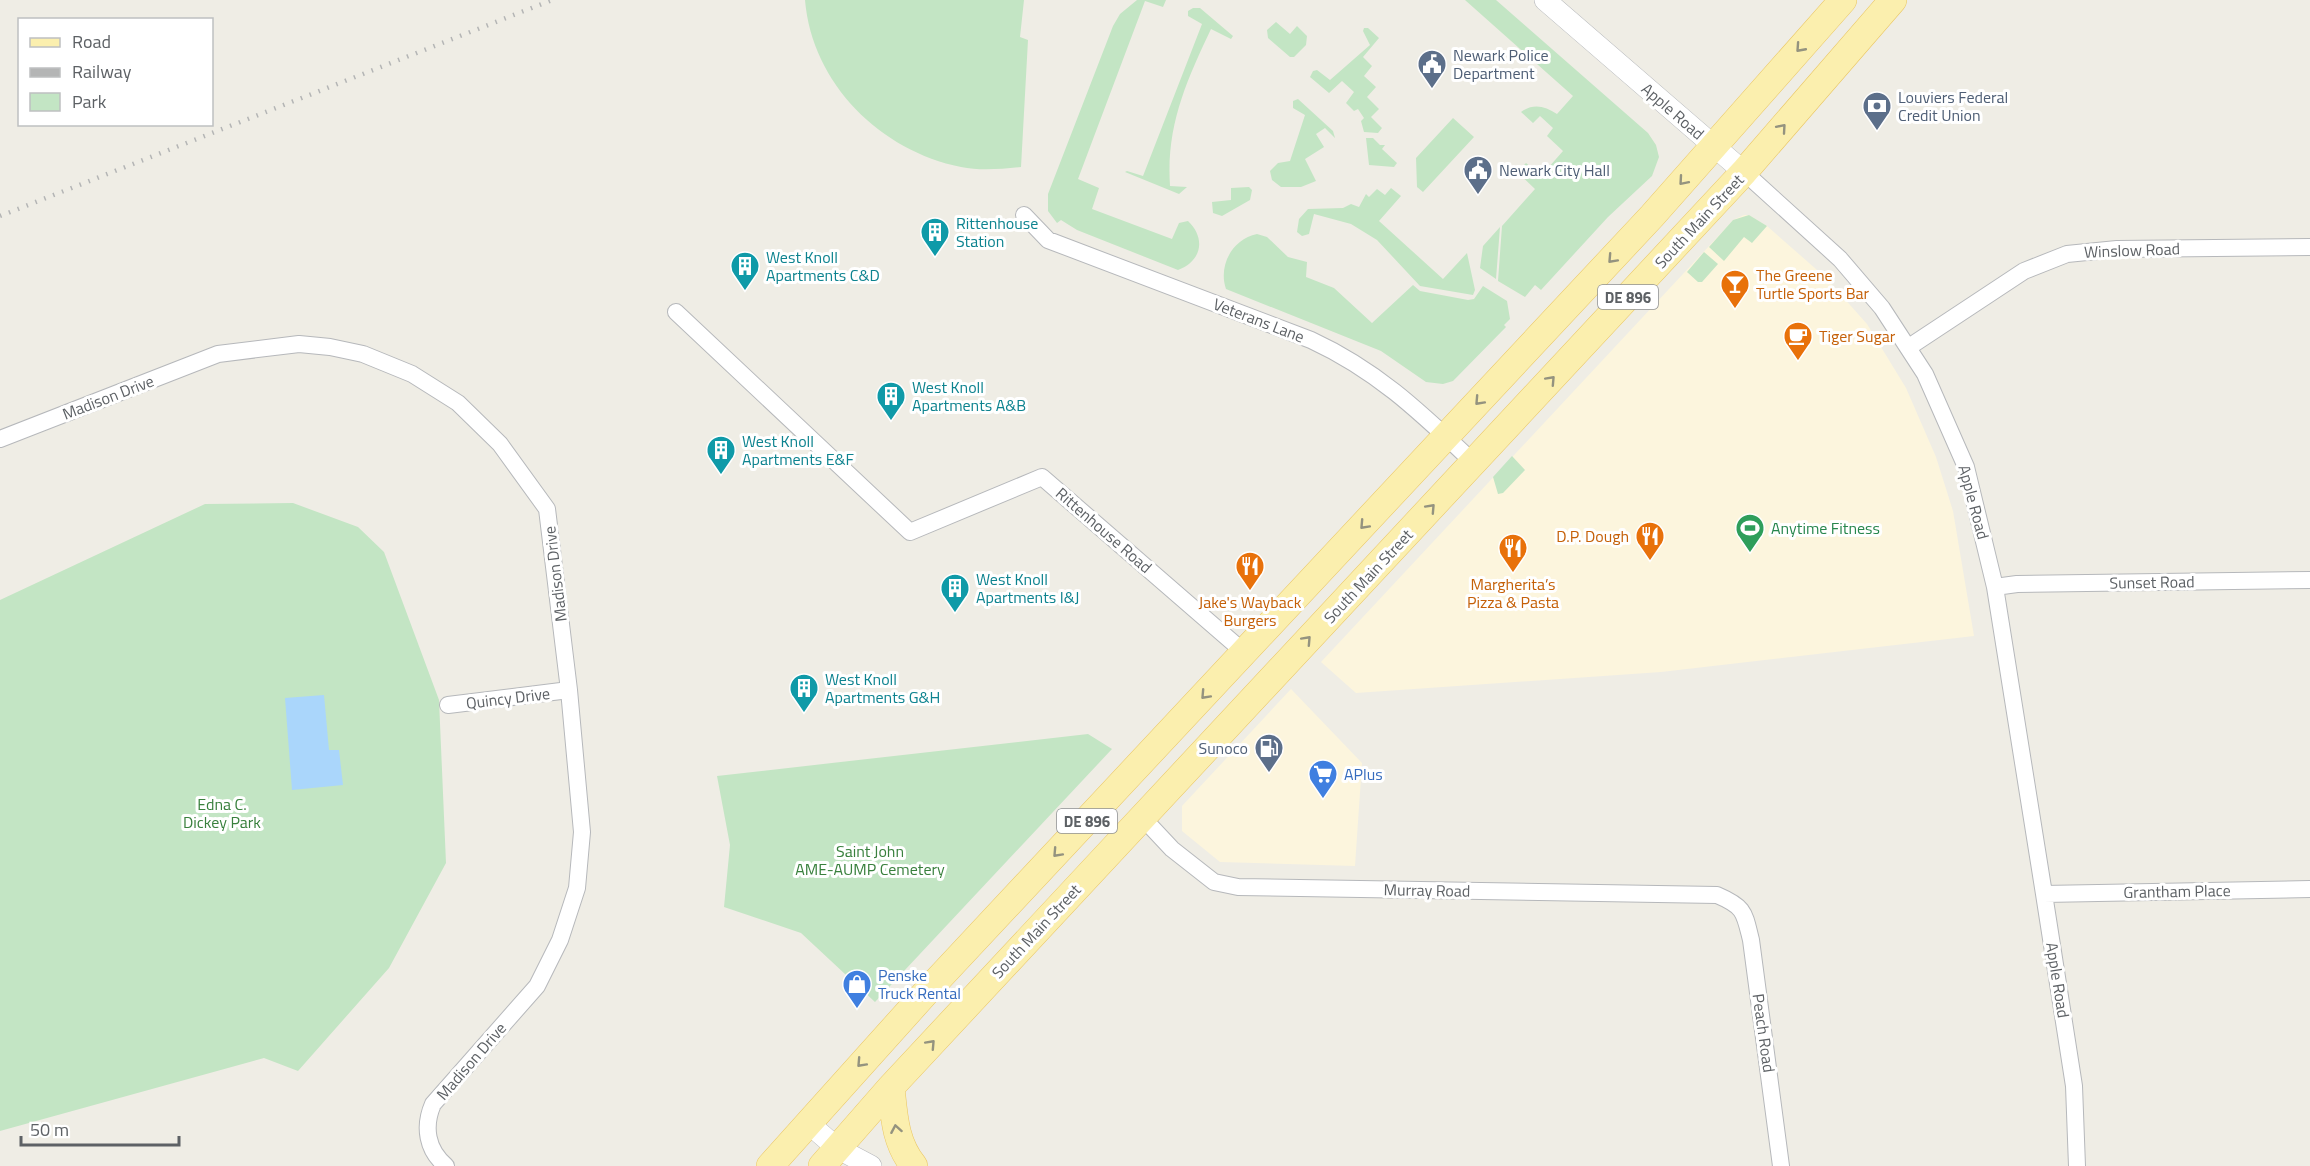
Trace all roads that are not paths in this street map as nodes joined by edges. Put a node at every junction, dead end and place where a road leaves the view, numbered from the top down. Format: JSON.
{"nodes":[{"id":1,"x":1545,"y":0,"type":"edge"},
{"id":2,"x":1893,"y":0,"type":"edge"},
{"id":3,"x":1837,"y":1,"type":"edge"},
{"id":4,"x":1570,"y":10,"type":"edge"},
{"id":5,"x":1714,"y":146,"type":"junction"},
{"id":6,"x":1744,"y":172,"type":"junction"},
{"id":7,"x":1024,"y":215,"type":"dead end"},
{"id":8,"x":2310,"y":247,"type":"edge"},
{"id":9,"x":676,"y":312,"type":"dead end"},
{"id":10,"x":1909,"y":347,"type":"junction"},
{"id":11,"x":1446,"y":436,"type":"junction"},
{"id":12,"x":0,"y":440,"type":"edge"},
{"id":13,"x":1474,"y":463,"type":"junction"},
{"id":14,"x":2310,"y":580,"type":"edge"},
{"id":15,"x":1995,"y":587,"type":"junction"},
{"id":16,"x":1278,"y":617,"type":"junction"},
{"id":17,"x":1245,"y":653,"type":"junction"},
{"id":18,"x":1281,"y":669,"type":"junction"},
{"id":19,"x":569,"y":690,"type":"junction"},
{"id":20,"x":448,"y":705,"type":"dead end"},
{"id":21,"x":1243,"y":709,"type":"junction"},
{"id":22,"x":1142,"y":817,"type":"junction"},
{"id":23,"x":2310,"y":888,"type":"edge"},
{"id":24,"x":2044,"y":894,"type":"junction"},
{"id":25,"x":1737,"y":904,"type":"joint"},
{"id":26,"x":891,"y":1087,"type":"junction"},
{"id":27,"x":807,"y":1122,"type":"junction"},
{"id":28,"x":836,"y":1160,"type":"edge"},
{"id":29,"x":446,"y":1166,"type":"edge"},
{"id":30,"x":770,"y":1166,"type":"edge"},
{"id":31,"x":871,"y":1166,"type":"edge"},
{"id":32,"x":915,"y":1166,"type":"edge"},
{"id":33,"x":1781,"y":1166,"type":"edge"},
{"id":34,"x":2077,"y":1166,"type":"edge"}],
"edges":[{"from":1,"to":4,"type":"street","name":"Apple Road"},
{"from":6,"to":2,"type":"main road","name":"South Main Street","number":"DE 896","one_way":true},
{"from":3,"to":5,"type":"main road","number":"DE 896","one_way":true},
{"from":4,"to":5,"type":"street","name":"Apple Road"},
{"from":5,"to":6,"type":"street","name":"Apple Road"},
{"from":5,"to":11,"type":"main road","number":"DE 896","one_way":true},
{"from":6,"to":10,"type":"street","name":"Apple Road"},
{"from":13,"to":6,"type":"main road","name":"South Main Street","number":"DE 896","one_way":true},
{"from":7,"to":11,"type":"street","name":"Veterans Lane"},
{"from":8,"to":10,"type":"street","name":"Winslow Road"},
{"from":9,"to":17,"type":"street","name":"Rittenhouse Road"},
{"from":10,"to":15,"type":"street","name":"Apple Road"},
{"from":11,"to":13,"type":"street","name":"Veterans Lane"},
{"from":11,"to":16,"type":"main road","number":"DE 896","one_way":true},
{"from":12,"to":19,"type":"street","name":"Madison Drive"},
{"from":18,"to":13,"type":"main road","name":"South Main Street","number":"DE 896","one_way":true},
{"from":14,"to":15,"type":"street","name":"Sunset Road"},
{"from":15,"to":24,"type":"street","name":"Apple Road"},
{"from":16,"to":17,"type":"main road","number":"DE 896"},
{"from":16,"to":18,"type":"main road"},
{"from":17,"to":21,"type":"main road"},
{"from":17,"to":27,"type":"main road","number":"DE 896","one_way":true},
{"from":18,"to":21,"type":"main road","name":"South Main Street","number":"DE 896"},
{"from":19,"to":20,"type":"street","name":"Quincy Drive"},
{"from":19,"to":29,"type":"street","name":"Madison Drive"},
{"from":21,"to":22,"type":"main road","name":"South Main Street","number":"DE 896"},
{"from":22,"to":25,"type":"street","name":"Murray Road"},
{"from":26,"to":22,"type":"main road","name":"South Main Street","number":"DE 896","one_way":true},
{"from":23,"to":24,"type":"street","name":"Grantham Place"},
{"from":24,"to":34,"type":"street","name":"Apple Road"},
{"from":25,"to":33,"type":"street","name":"Peach Road"},
{"from":26,"to":28,"type":"main road","name":"South Main Street","number":"DE 896"},
{"from":32,"to":26,"type":"main road","one_way":true},
{"from":27,"to":28,"type":"street"},
{"from":27,"to":30,"type":"main road","number":"DE 896"},
{"from":28,"to":31,"type":"street"}]}
